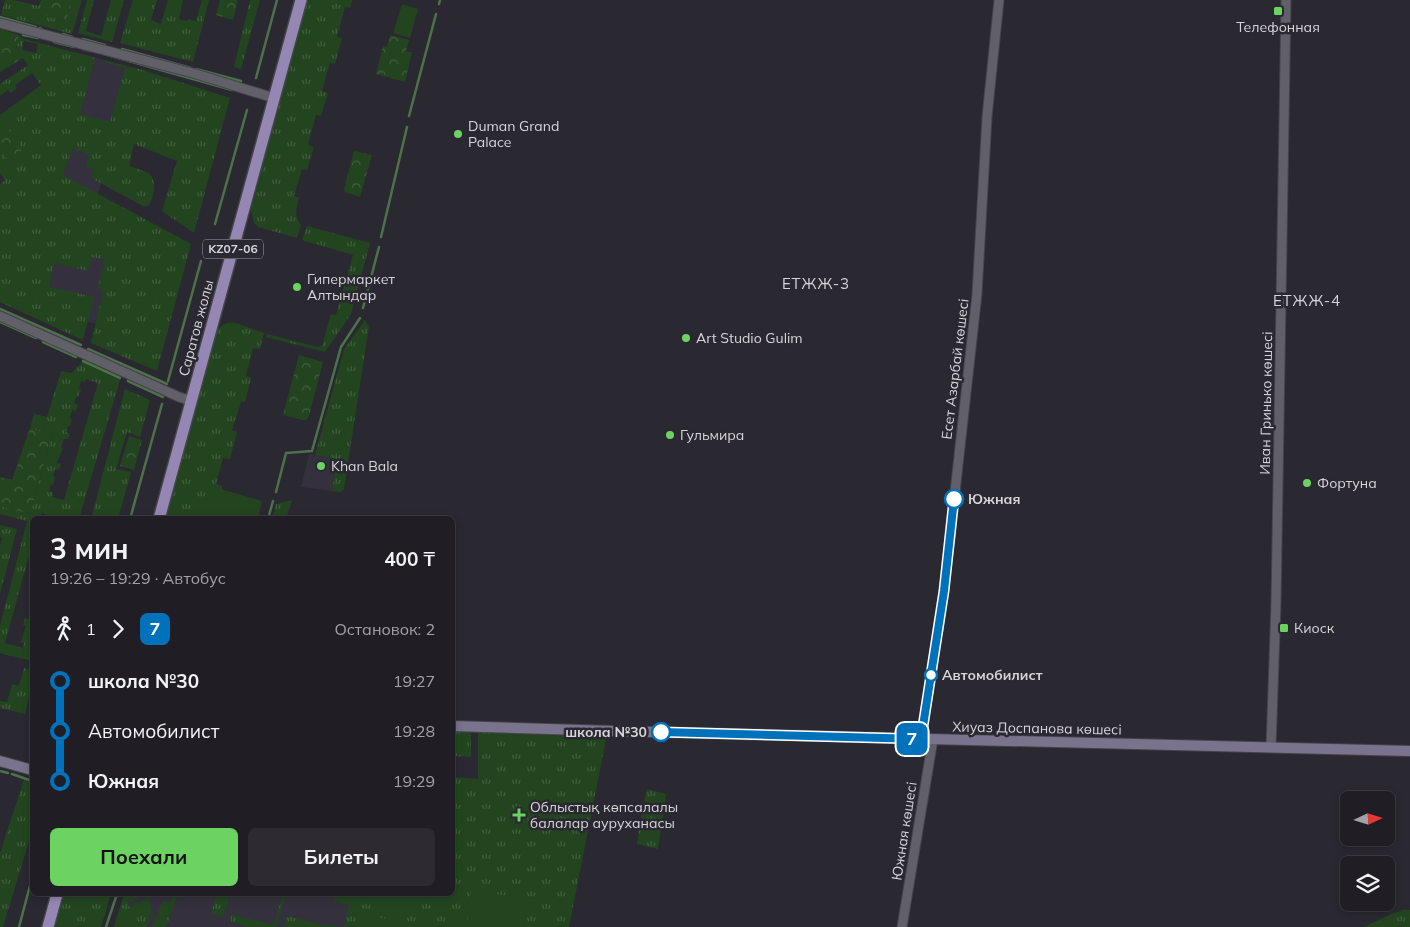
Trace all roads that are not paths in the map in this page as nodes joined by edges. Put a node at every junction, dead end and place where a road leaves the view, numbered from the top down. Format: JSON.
{"nodes":[{"id":1,"x":294,"y":0,"type":"edge"},
{"id":2,"x":301,"y":0,"type":"edge"},
{"id":3,"x":999,"y":0,"type":"edge"},
{"id":4,"x":1286,"y":0,"type":"edge"},
{"id":5,"x":0,"y":23,"type":"edge"},
{"id":6,"x":271,"y":97,"type":"junction"},
{"id":7,"x":0,"y":316,"type":"edge"},
{"id":8,"x":188,"y":400,"type":"junction"},
{"id":9,"x":153,"y":516,"type":"edge"},
{"id":10,"x":161,"y":516,"type":"edge"},
{"id":11,"x":455,"y":726,"type":"edge"},
{"id":12,"x":921,"y":739,"type":"junction"},
{"id":13,"x":933,"y":739,"type":"junction"},
{"id":14,"x":1271,"y":747,"type":"junction"},
{"id":15,"x":1410,"y":751,"type":"edge"},
{"id":16,"x":0,"y":761,"type":"edge"},
{"id":17,"x":30,"y":769,"type":"edge"},
{"id":18,"x":50,"y":896,"type":"edge"},
{"id":19,"x":56,"y":896,"type":"edge"},
{"id":20,"x":42,"y":927,"type":"edge"},
{"id":21,"x":48,"y":927,"type":"edge"},
{"id":22,"x":902,"y":927,"type":"edge"}],
"edges":[{"from":1,"to":6,"type":"main road","name":"Саратов жолы","number":"KZ07-06"},
{"from":2,"to":6,"type":"main road","name":"Саратов жолы","number":"KZ07-06"},
{"from":3,"to":12,"type":"street","name":"Есет Азарбай көшесі"},
{"from":4,"to":14,"type":"street","name":"Иван Гринько көшесі"},
{"from":5,"to":6,"type":"street"},
{"from":6,"to":8,"type":"main road","name":"Саратов жолы","number":"KZ07-06"},
{"from":7,"to":8,"type":"street"},
{"from":8,"to":9,"type":"main road","name":"Саратов жолы","number":"KZ07-06"},
{"from":8,"to":10,"type":"main road","name":"Саратов жолы","number":"KZ07-06"},
{"from":11,"to":12,"type":"main road","name":"Хиуаз Доспанова көшесі"},
{"from":12,"to":13,"type":"main road","name":"Хиуаз Доспанова көшесі"},
{"from":13,"to":14,"type":"main road","name":"Хиуаз Доспанова көшесі"},
{"from":13,"to":22,"type":"street","name":"Южная көшесі"},
{"from":14,"to":15,"type":"main road","name":"Хиуаз Доспанова көшесі"},
{"from":16,"to":17,"type":"main road"},
{"from":18,"to":20,"type":"main road"},
{"from":19,"to":21,"type":"main road"}]}
